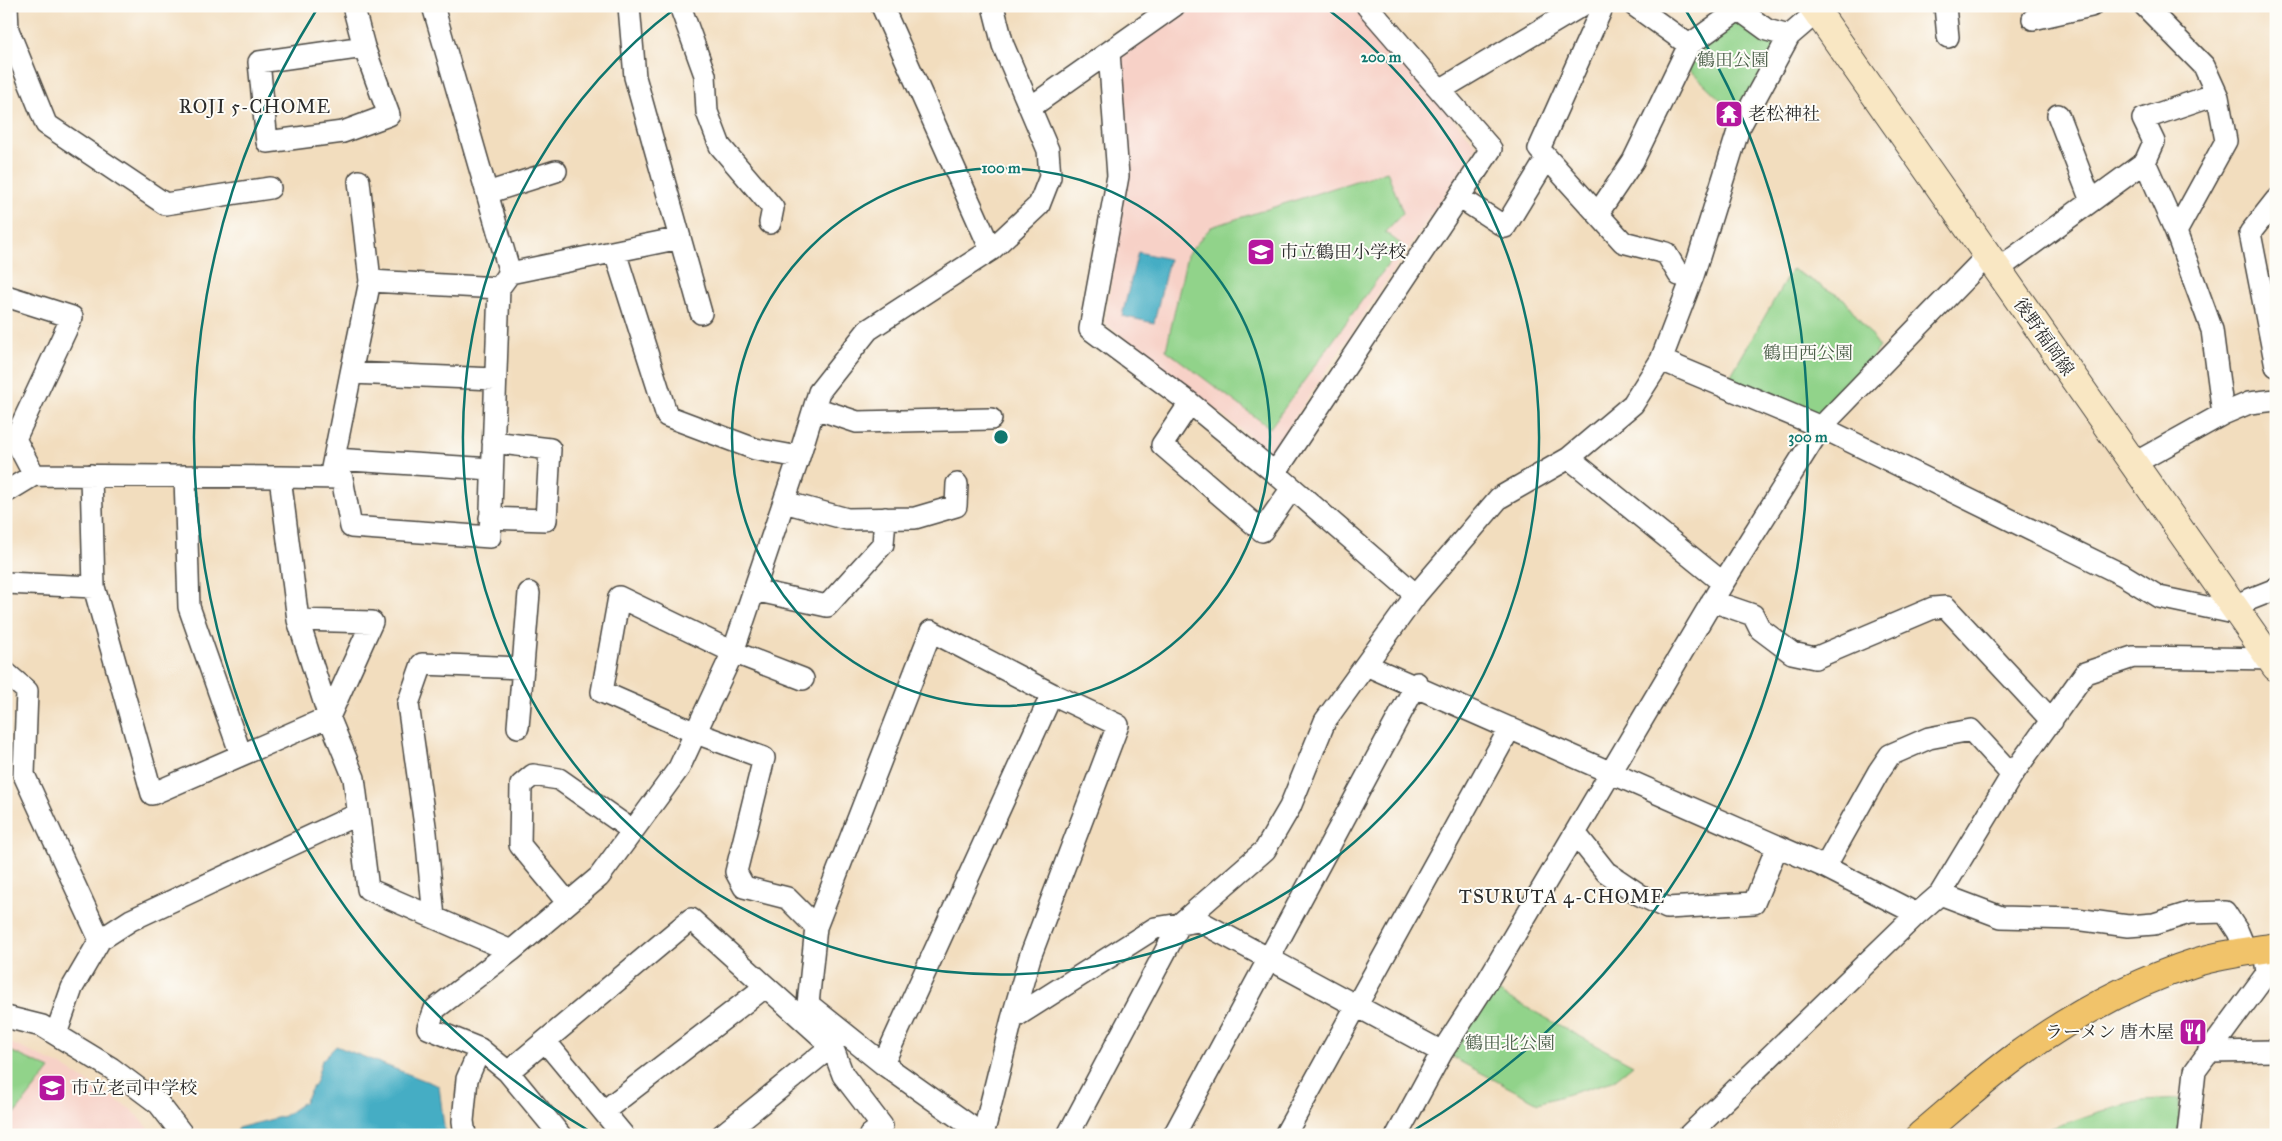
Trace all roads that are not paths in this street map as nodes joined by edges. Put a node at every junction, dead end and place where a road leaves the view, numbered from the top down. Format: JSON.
{"nodes":[{"id":1,"x":8,"y":6,"type":"edge"},
{"id":2,"x":353,"y":6,"type":"edge"},
{"id":3,"x":433,"y":6,"type":"edge"},
{"id":4,"x":629,"y":6,"type":"edge"},
{"id":5,"x":680,"y":6,"type":"edge"},
{"id":6,"x":882,"y":6,"type":"edge"},
{"id":7,"x":993,"y":6,"type":"edge"},
{"id":8,"x":1174,"y":6,"type":"edge"},
{"id":9,"x":1367,"y":6,"type":"edge"},
{"id":10,"x":1581,"y":6,"type":"edge"},
{"id":11,"x":1603,"y":6,"type":"edge"},
{"id":12,"x":1636,"y":6,"type":"edge"},
{"id":13,"x":1945,"y":6,"type":"edge"},
{"id":14,"x":2091,"y":6,"type":"edge"},
{"id":15,"x":2145,"y":6,"type":"edge"},
{"id":16,"x":1736,"y":8,"type":"edge"},
{"id":17,"x":1818,"y":8,"type":"edge"},
{"id":18,"x":2033,"y":19,"type":"dead end"},
{"id":19,"x":1789,"y":36,"type":"junction"},
{"id":20,"x":1948,"y":36,"type":"dead end"},
{"id":21,"x":1689,"y":45,"type":"junction"},
{"id":22,"x":364,"y":47,"type":"junction"},
{"id":23,"x":1109,"y":52,"type":"junction"},
{"id":24,"x":1440,"y":90,"type":"junction"},
{"id":25,"x":2216,"y":94,"type":"junction"},
{"id":26,"x":1031,"y":107,"type":"junction"},
{"id":27,"x":2058,"y":115,"type":"dead end"},
{"id":28,"x":1547,"y":158,"type":"junction"},
{"id":29,"x":2145,"y":162,"type":"junction"},
{"id":30,"x":556,"y":171,"type":"dead end"},
{"id":31,"x":359,"y":181,"type":"dead end"},
{"id":32,"x":270,"y":188,"type":"dead end"},
{"id":33,"x":487,"y":193,"type":"junction"},
{"id":34,"x":1459,"y":197,"type":"junction"},
{"id":35,"x":2276,"y":200,"type":"edge"},
{"id":36,"x":2091,"y":201,"type":"junction"},
{"id":37,"x":1598,"y":213,"type":"junction"},
{"id":38,"x":770,"y":223,"type":"dead end"},
{"id":39,"x":2176,"y":232,"type":"junction"},
{"id":40,"x":680,"y":238,"type":"junction"},
{"id":41,"x":991,"y":250,"type":"junction"},
{"id":42,"x":615,"y":252,"type":"junction"},
{"id":43,"x":1992,"y":263,"type":"junction"},
{"id":44,"x":1693,"y":276,"type":"junction"},
{"id":45,"x":505,"y":281,"type":"junction"},
{"id":46,"x":370,"y":282,"type":"junction"},
{"id":47,"x":6,"y":296,"type":"edge"},
{"id":48,"x":702,"y":313,"type":"dead end"},
{"id":49,"x":1661,"y":360,"type":"junction"},
{"id":50,"x":2276,"y":366,"type":"edge"},
{"id":51,"x":351,"y":373,"type":"junction"},
{"id":52,"x":495,"y":379,"type":"junction"},
{"id":53,"x":1190,"y":403,"type":"junction"},
{"id":54,"x":2274,"y":403,"type":"edge"},
{"id":55,"x":814,"y":408,"type":"junction"},
{"id":56,"x":2222,"y":414,"type":"junction"},
{"id":57,"x":991,"y":419,"type":"dead end"},
{"id":58,"x":1821,"y":427,"type":"junction"},
{"id":59,"x":11,"y":437,"type":"edge"},
{"id":60,"x":493,"y":442,"type":"junction"},
{"id":61,"x":799,"y":457,"type":"junction"},
{"id":62,"x":1569,"y":458,"type":"junction"},
{"id":63,"x":2134,"y":464,"type":"junction"},
{"id":64,"x":332,"y":468,"type":"junction"},
{"id":65,"x":492,"y":469,"type":"junction"},
{"id":66,"x":1275,"y":473,"type":"junction"},
{"id":67,"x":34,"y":475,"type":"junction"},
{"id":68,"x":91,"y":475,"type":"junction"},
{"id":69,"x":185,"y":476,"type":"junction"},
{"id":70,"x":280,"y":477,"type":"junction"},
{"id":71,"x":957,"y":484,"type":"dead end"},
{"id":72,"x":1292,"y":488,"type":"junction"},
{"id":73,"x":6,"y":492,"type":"edge"},
{"id":74,"x":784,"y":502,"type":"junction"},
{"id":75,"x":490,"y":518,"type":"junction"},
{"id":76,"x":885,"y":518,"type":"junction"},
{"id":77,"x":6,"y":583,"type":"edge"},
{"id":78,"x":1723,"y":583,"type":"junction"},
{"id":79,"x":94,"y":587,"type":"junction"},
{"id":80,"x":2276,"y":589,"type":"edge"},
{"id":81,"x":754,"y":590,"type":"junction"},
{"id":82,"x":529,"y":593,"type":"dead end"},
{"id":83,"x":1416,"y":594,"type":"junction"},
{"id":84,"x":1712,"y":601,"type":"junction"},
{"id":85,"x":2236,"y":610,"type":"junction"},
{"id":86,"x":298,"y":620,"type":"junction"},
{"id":87,"x":733,"y":652,"type":"junction"},
{"id":88,"x":2274,"y":662,"type":"edge"},
{"id":89,"x":1366,"y":665,"type":"junction"},
{"id":90,"x":523,"y":668,"type":"junction"},
{"id":91,"x":6,"y":673,"type":"edge"},
{"id":92,"x":803,"y":679,"type":"dead end"},
{"id":93,"x":1416,"y":684,"type":"junction"},
{"id":94,"x":1052,"y":694,"type":"junction"},
{"id":95,"x":329,"y":717,"type":"junction"},
{"id":96,"x":2052,"y":720,"type":"junction"},
{"id":97,"x":518,"y":727,"type":"dead end"},
{"id":98,"x":1510,"y":728,"type":"junction"},
{"id":99,"x":696,"y":733,"type":"junction"},
{"id":100,"x":241,"y":755,"type":"junction"},
{"id":101,"x":1610,"y":773,"type":"junction"},
{"id":102,"x":2012,"y":775,"type":"junction"},
{"id":103,"x":358,"y":814,"type":"junction"},
{"id":104,"x":633,"y":831,"type":"junction"},
{"id":105,"x":1575,"y":833,"type":"junction"},
{"id":106,"x":1777,"y":847,"type":"junction"},
{"id":107,"x":1825,"y":867,"type":"junction"},
{"id":108,"x":1940,"y":894,"type":"junction"},
{"id":109,"x":568,"y":902,"type":"junction"},
{"id":110,"x":1916,"y":914,"type":"junction"},
{"id":111,"x":434,"y":918,"type":"junction"},
{"id":112,"x":1180,"y":924,"type":"junction"},
{"id":113,"x":816,"y":927,"type":"junction"},
{"id":114,"x":100,"y":940,"type":"junction"},
{"id":115,"x":2262,"y":949,"type":"edge"},
{"id":116,"x":511,"y":951,"type":"junction"},
{"id":117,"x":1270,"y":959,"type":"junction"},
{"id":118,"x":765,"y":986,"type":"junction"},
{"id":119,"x":1356,"y":1006,"type":"junction"},
{"id":120,"x":6,"y":1016,"type":"edge"},
{"id":121,"x":1012,"y":1019,"type":"junction"},
{"id":122,"x":56,"y":1034,"type":"junction"},
{"id":123,"x":837,"y":1038,"type":"junction"},
{"id":124,"x":545,"y":1041,"type":"junction"},
{"id":125,"x":480,"y":1049,"type":"junction"},
{"id":126,"x":2276,"y":1051,"type":"edge"},
{"id":127,"x":1442,"y":1052,"type":"junction"},
{"id":128,"x":2208,"y":1052,"type":"junction"},
{"id":129,"x":883,"y":1064,"type":"junction"},
{"id":130,"x":508,"y":1072,"type":"junction"},
{"id":131,"x":604,"y":1112,"type":"junction"},
{"id":132,"x":972,"y":1132,"type":"edge"},
{"id":133,"x":183,"y":1135,"type":"edge"},
{"id":134,"x":465,"y":1135,"type":"edge"},
{"id":135,"x":560,"y":1135,"type":"edge"},
{"id":136,"x":623,"y":1135,"type":"edge"},
{"id":137,"x":722,"y":1135,"type":"edge"},
{"id":138,"x":870,"y":1135,"type":"edge"},
{"id":139,"x":1068,"y":1135,"type":"edge"},
{"id":140,"x":1174,"y":1135,"type":"edge"},
{"id":141,"x":1285,"y":1135,"type":"edge"},
{"id":142,"x":1397,"y":1135,"type":"edge"},
{"id":143,"x":1689,"y":1135,"type":"edge"},
{"id":144,"x":1921,"y":1135,"type":"edge"},
{"id":145,"x":2188,"y":1135,"type":"edge"}],
"edges":[{"from":1,"to":32,"type":"street"},
{"from":2,"to":22,"type":"street"},
{"from":3,"to":33,"type":"street"},
{"from":4,"to":40,"type":"street"},
{"from":5,"to":38,"type":"street"},
{"from":6,"to":41,"type":"street"},
{"from":7,"to":26,"type":"street"},
{"from":8,"to":23,"type":"street"},
{"from":9,"to":24,"type":"street"},
{"from":10,"to":24,"type":"street"},
{"from":11,"to":28,"type":"street"},
{"from":12,"to":21,"type":"street"},
{"from":13,"to":20,"type":"street"},
{"from":14,"to":18,"type":"street"},
{"from":15,"to":25,"type":"street"},
{"from":16,"to":19,"type":"street"},
{"from":16,"to":21,"type":"street"},
{"from":17,"to":19,"type":"street"},
{"from":17,"to":43,"type":"main road","name":"後野福岡線"},
{"from":19,"to":44,"type":"street"},
{"from":21,"to":37,"type":"street"},
{"from":22,"to":22,"type":"street"},
{"from":23,"to":26,"type":"street"},
{"from":23,"to":53,"type":"street"},
{"from":24,"to":34,"type":"street"},
{"from":25,"to":29,"type":"street"},
{"from":25,"to":39,"type":"street"},
{"from":26,"to":41,"type":"street"},
{"from":27,"to":36,"type":"street"},
{"from":28,"to":34,"type":"street"},
{"from":28,"to":37,"type":"street"},
{"from":29,"to":36,"type":"street"},
{"from":29,"to":39,"type":"street"},
{"from":30,"to":33,"type":"street"},
{"from":31,"to":46,"type":"street"},
{"from":33,"to":45,"type":"street"},
{"from":34,"to":66,"type":"street"},
{"from":35,"to":50,"type":"street"},
{"from":36,"to":43,"type":"street"},
{"from":37,"to":44,"type":"street"},
{"from":39,"to":56,"type":"street"},
{"from":40,"to":42,"type":"street"},
{"from":40,"to":48,"type":"street"},
{"from":41,"to":55,"type":"street"},
{"from":42,"to":45,"type":"street"},
{"from":42,"to":61,"type":"street"},
{"from":43,"to":58,"type":"street"},
{"from":43,"to":63,"type":"main road","name":"後野福岡線"},
{"from":44,"to":49,"type":"street"},
{"from":45,"to":46,"type":"street"},
{"from":45,"to":52,"type":"street"},
{"from":46,"to":51,"type":"street"},
{"from":47,"to":59,"type":"street"},
{"from":49,"to":58,"type":"street"},
{"from":49,"to":62,"type":"street"},
{"from":51,"to":52,"type":"street"},
{"from":51,"to":64,"type":"street"},
{"from":52,"to":60,"type":"street"},
{"from":53,"to":66,"type":"street"},
{"from":53,"to":72,"type":"street"},
{"from":54,"to":56,"type":"street"},
{"from":55,"to":57,"type":"street"},
{"from":55,"to":61,"type":"street"},
{"from":56,"to":63,"type":"street"},
{"from":58,"to":78,"type":"street"},
{"from":58,"to":85,"type":"street"},
{"from":59,"to":67,"type":"street"},
{"from":60,"to":65,"type":"street"},
{"from":60,"to":75,"type":"street"},
{"from":61,"to":74,"type":"street"},
{"from":62,"to":78,"type":"street"},
{"from":62,"to":83,"type":"street"},
{"from":63,"to":85,"type":"main road","name":"後野福岡線"},
{"from":64,"to":65,"type":"street"},
{"from":64,"to":70,"type":"street"},
{"from":64,"to":75,"type":"street"},
{"from":65,"to":75,"type":"street"},
{"from":66,"to":72,"type":"street"},
{"from":67,"to":68,"type":"street"},
{"from":67,"to":73,"type":"street"},
{"from":68,"to":69,"type":"street"},
{"from":68,"to":79,"type":"street"},
{"from":69,"to":70,"type":"street"},
{"from":69,"to":100,"type":"street"},
{"from":70,"to":86,"type":"street"},
{"from":71,"to":76,"type":"street"},
{"from":72,"to":83,"type":"street"},
{"from":74,"to":76,"type":"street"},
{"from":74,"to":81,"type":"street"},
{"from":76,"to":81,"type":"street"},
{"from":77,"to":79,"type":"street"},
{"from":78,"to":84,"type":"street"},
{"from":79,"to":100,"type":"street"},
{"from":80,"to":85,"type":"street"},
{"from":81,"to":87,"type":"street"},
{"from":82,"to":90,"type":"street"},
{"from":83,"to":89,"type":"street"},
{"from":84,"to":96,"type":"street"},
{"from":84,"to":101,"type":"street"},
{"from":85,"to":88,"type":"main road","name":"後野福岡線"},
{"from":86,"to":95,"type":"street"},
{"from":86,"to":95,"type":"street"},
{"from":87,"to":92,"type":"street"},
{"from":87,"to":99,"type":"street"},
{"from":87,"to":99,"type":"street"},
{"from":88,"to":96,"type":"street"},
{"from":89,"to":93,"type":"street"},
{"from":89,"to":112,"type":"street"},
{"from":90,"to":97,"type":"street"},
{"from":90,"to":111,"type":"street"},
{"from":91,"to":114,"type":"street"},
{"from":93,"to":98,"type":"street"},
{"from":93,"to":117,"type":"street"},
{"from":94,"to":113,"type":"street"},
{"from":94,"to":121,"type":"street"},
{"from":94,"to":129,"type":"street"},
{"from":95,"to":100,"type":"street"},
{"from":95,"to":103,"type":"street"},
{"from":96,"to":102,"type":"street"},
{"from":98,"to":101,"type":"street"},
{"from":98,"to":119,"type":"street"},
{"from":99,"to":104,"type":"street"},
{"from":99,"to":113,"type":"street"},
{"from":101,"to":105,"type":"street"},
{"from":101,"to":106,"type":"street"},
{"from":102,"to":107,"type":"street"},
{"from":102,"to":108,"type":"street"},
{"from":103,"to":111,"type":"street"},
{"from":103,"to":114,"type":"street"},
{"from":104,"to":109,"type":"street"},
{"from":104,"to":109,"type":"street"},
{"from":105,"to":106,"type":"street"},
{"from":105,"to":127,"type":"street"},
{"from":106,"to":107,"type":"street"},
{"from":107,"to":110,"type":"street"},
{"from":108,"to":110,"type":"street"},
{"from":108,"to":115,"type":"street"},
{"from":109,"to":116,"type":"street"},
{"from":110,"to":143,"type":"street"},
{"from":111,"to":116,"type":"street"},
{"from":112,"to":117,"type":"street"},
{"from":112,"to":121,"type":"street"},
{"from":112,"to":139,"type":"street"},
{"from":113,"to":123,"type":"street"},
{"from":114,"to":122,"type":"street"},
{"from":115,"to":128,"type":"street"},
{"from":115,"to":144,"type":"main road"},
{"from":116,"to":125,"type":"street"},
{"from":117,"to":119,"type":"street"},
{"from":117,"to":140,"type":"street"},
{"from":118,"to":123,"type":"street"},
{"from":118,"to":124,"type":"street"},
{"from":118,"to":131,"type":"street"},
{"from":119,"to":127,"type":"street"},
{"from":119,"to":141,"type":"street"},
{"from":120,"to":122,"type":"street"},
{"from":121,"to":132,"type":"street"},
{"from":122,"to":133,"type":"street"},
{"from":123,"to":129,"type":"street"},
{"from":123,"to":137,"type":"street"},
{"from":123,"to":138,"type":"street"},
{"from":124,"to":130,"type":"street"},
{"from":124,"to":131,"type":"street"},
{"from":125,"to":130,"type":"street"},
{"from":125,"to":134,"type":"street"},
{"from":126,"to":128,"type":"street"},
{"from":127,"to":142,"type":"street"},
{"from":128,"to":145,"type":"street"},
{"from":129,"to":132,"type":"street"},
{"from":130,"to":135,"type":"street"},
{"from":131,"to":136,"type":"street"}]}
